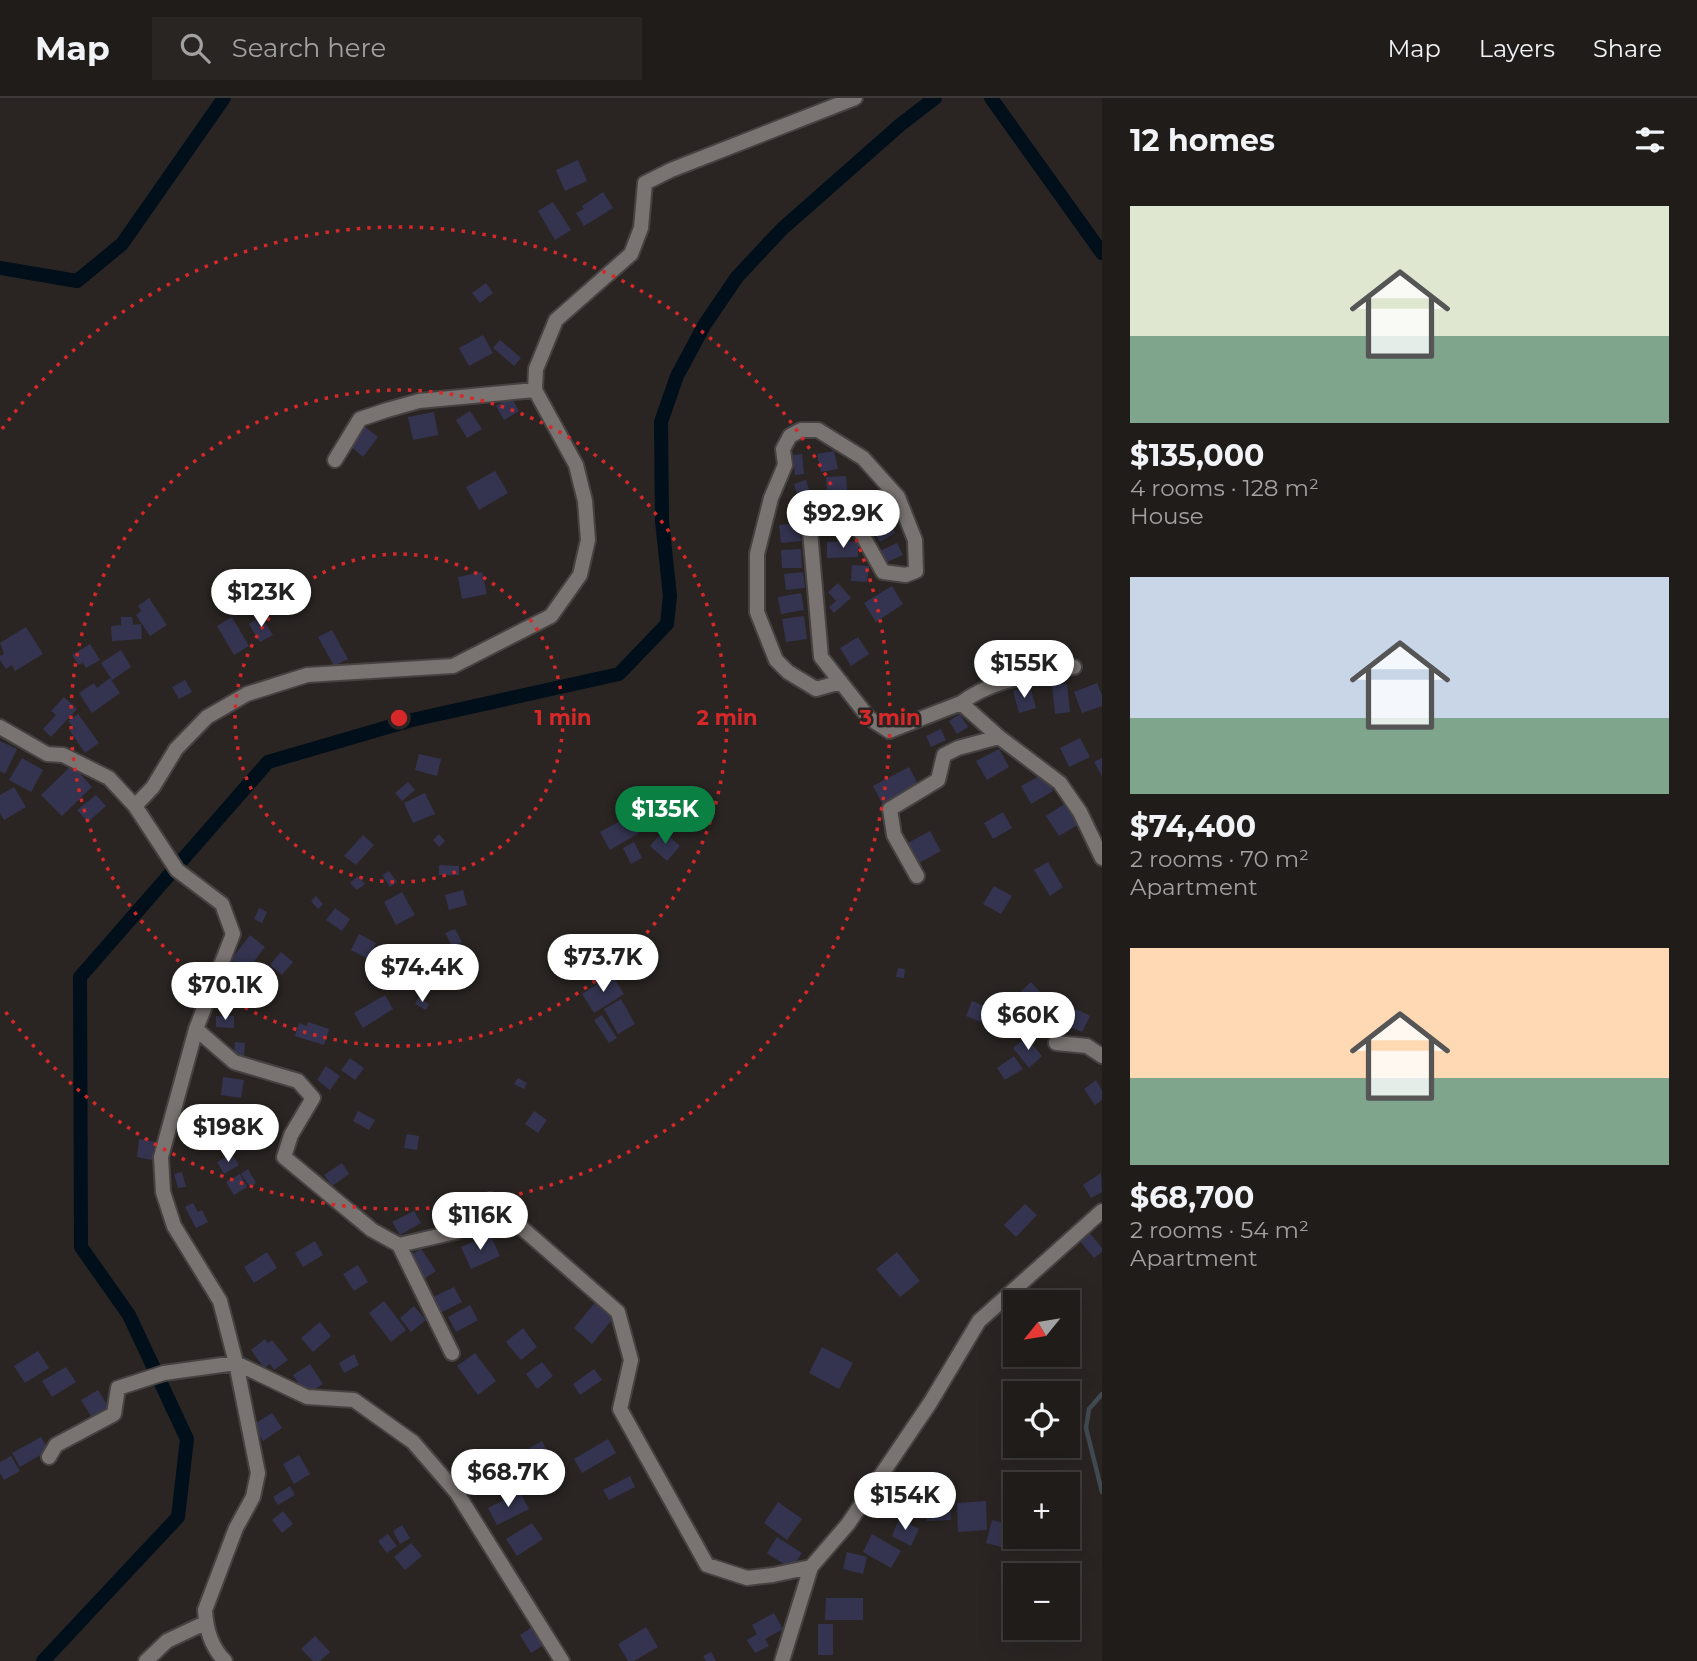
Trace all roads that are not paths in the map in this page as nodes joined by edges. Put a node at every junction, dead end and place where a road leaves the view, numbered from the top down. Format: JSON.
{"nodes":[{"id":1,"x":855,"y":98,"type":"edge"},
{"id":2,"x":535,"y":390,"type":"junction"},
{"id":3,"x":335,"y":460,"type":"dead end"},
{"id":4,"x":1074,"y":667,"type":"dead end"},
{"id":5,"x":841,"y":682,"type":"junction"},
{"id":6,"x":961,"y":703,"type":"junction"},
{"id":7,"x":0,"y":727,"type":"edge"},
{"id":8,"x":999,"y":737,"type":"junction"},
{"id":9,"x":135,"y":806,"type":"junction"},
{"id":10,"x":1102,"y":858,"type":"edge"},
{"id":11,"x":917,"y":876,"type":"dead end"},
{"id":12,"x":196,"y":1030,"type":"junction"},
{"id":13,"x":1056,"y":1043,"type":"dead end"},
{"id":14,"x":1102,"y":1056,"type":"edge"},
{"id":15,"x":1102,"y":1210,"type":"edge"},
{"id":16,"x":399,"y":1245,"type":"junction"},
{"id":17,"x":452,"y":1353,"type":"dead end"},
{"id":18,"x":236,"y":1363,"type":"junction"},
{"id":19,"x":49,"y":1457,"type":"dead end"},
{"id":20,"x":811,"y":1567,"type":"junction"},
{"id":21,"x":205,"y":1623,"type":"junction"},
{"id":22,"x":146,"y":1661,"type":"edge"},
{"id":23,"x":225,"y":1661,"type":"edge"},
{"id":24,"x":562,"y":1661,"type":"edge"},
{"id":25,"x":782,"y":1661,"type":"edge"}],
"edges":[{"from":1,"to":2,"type":"street"},
{"from":2,"to":3,"type":"street"},
{"from":2,"to":9,"type":"street"},
{"from":4,"to":6,"type":"street"},
{"from":5,"to":5,"type":"street"},
{"from":5,"to":6,"type":"street"},
{"from":6,"to":8,"type":"street"},
{"from":7,"to":9,"type":"street"},
{"from":8,"to":10,"type":"street"},
{"from":8,"to":11,"type":"street"},
{"from":9,"to":12,"type":"street"},
{"from":12,"to":16,"type":"street"},
{"from":12,"to":18,"type":"street"},
{"from":13,"to":14,"type":"street"},
{"from":15,"to":20,"type":"street"},
{"from":16,"to":17,"type":"street"},
{"from":16,"to":20,"type":"street"},
{"from":18,"to":19,"type":"street"},
{"from":18,"to":21,"type":"street"},
{"from":18,"to":24,"type":"street"},
{"from":20,"to":25,"type":"street"},
{"from":21,"to":22,"type":"street"},
{"from":21,"to":23,"type":"street"}]}
